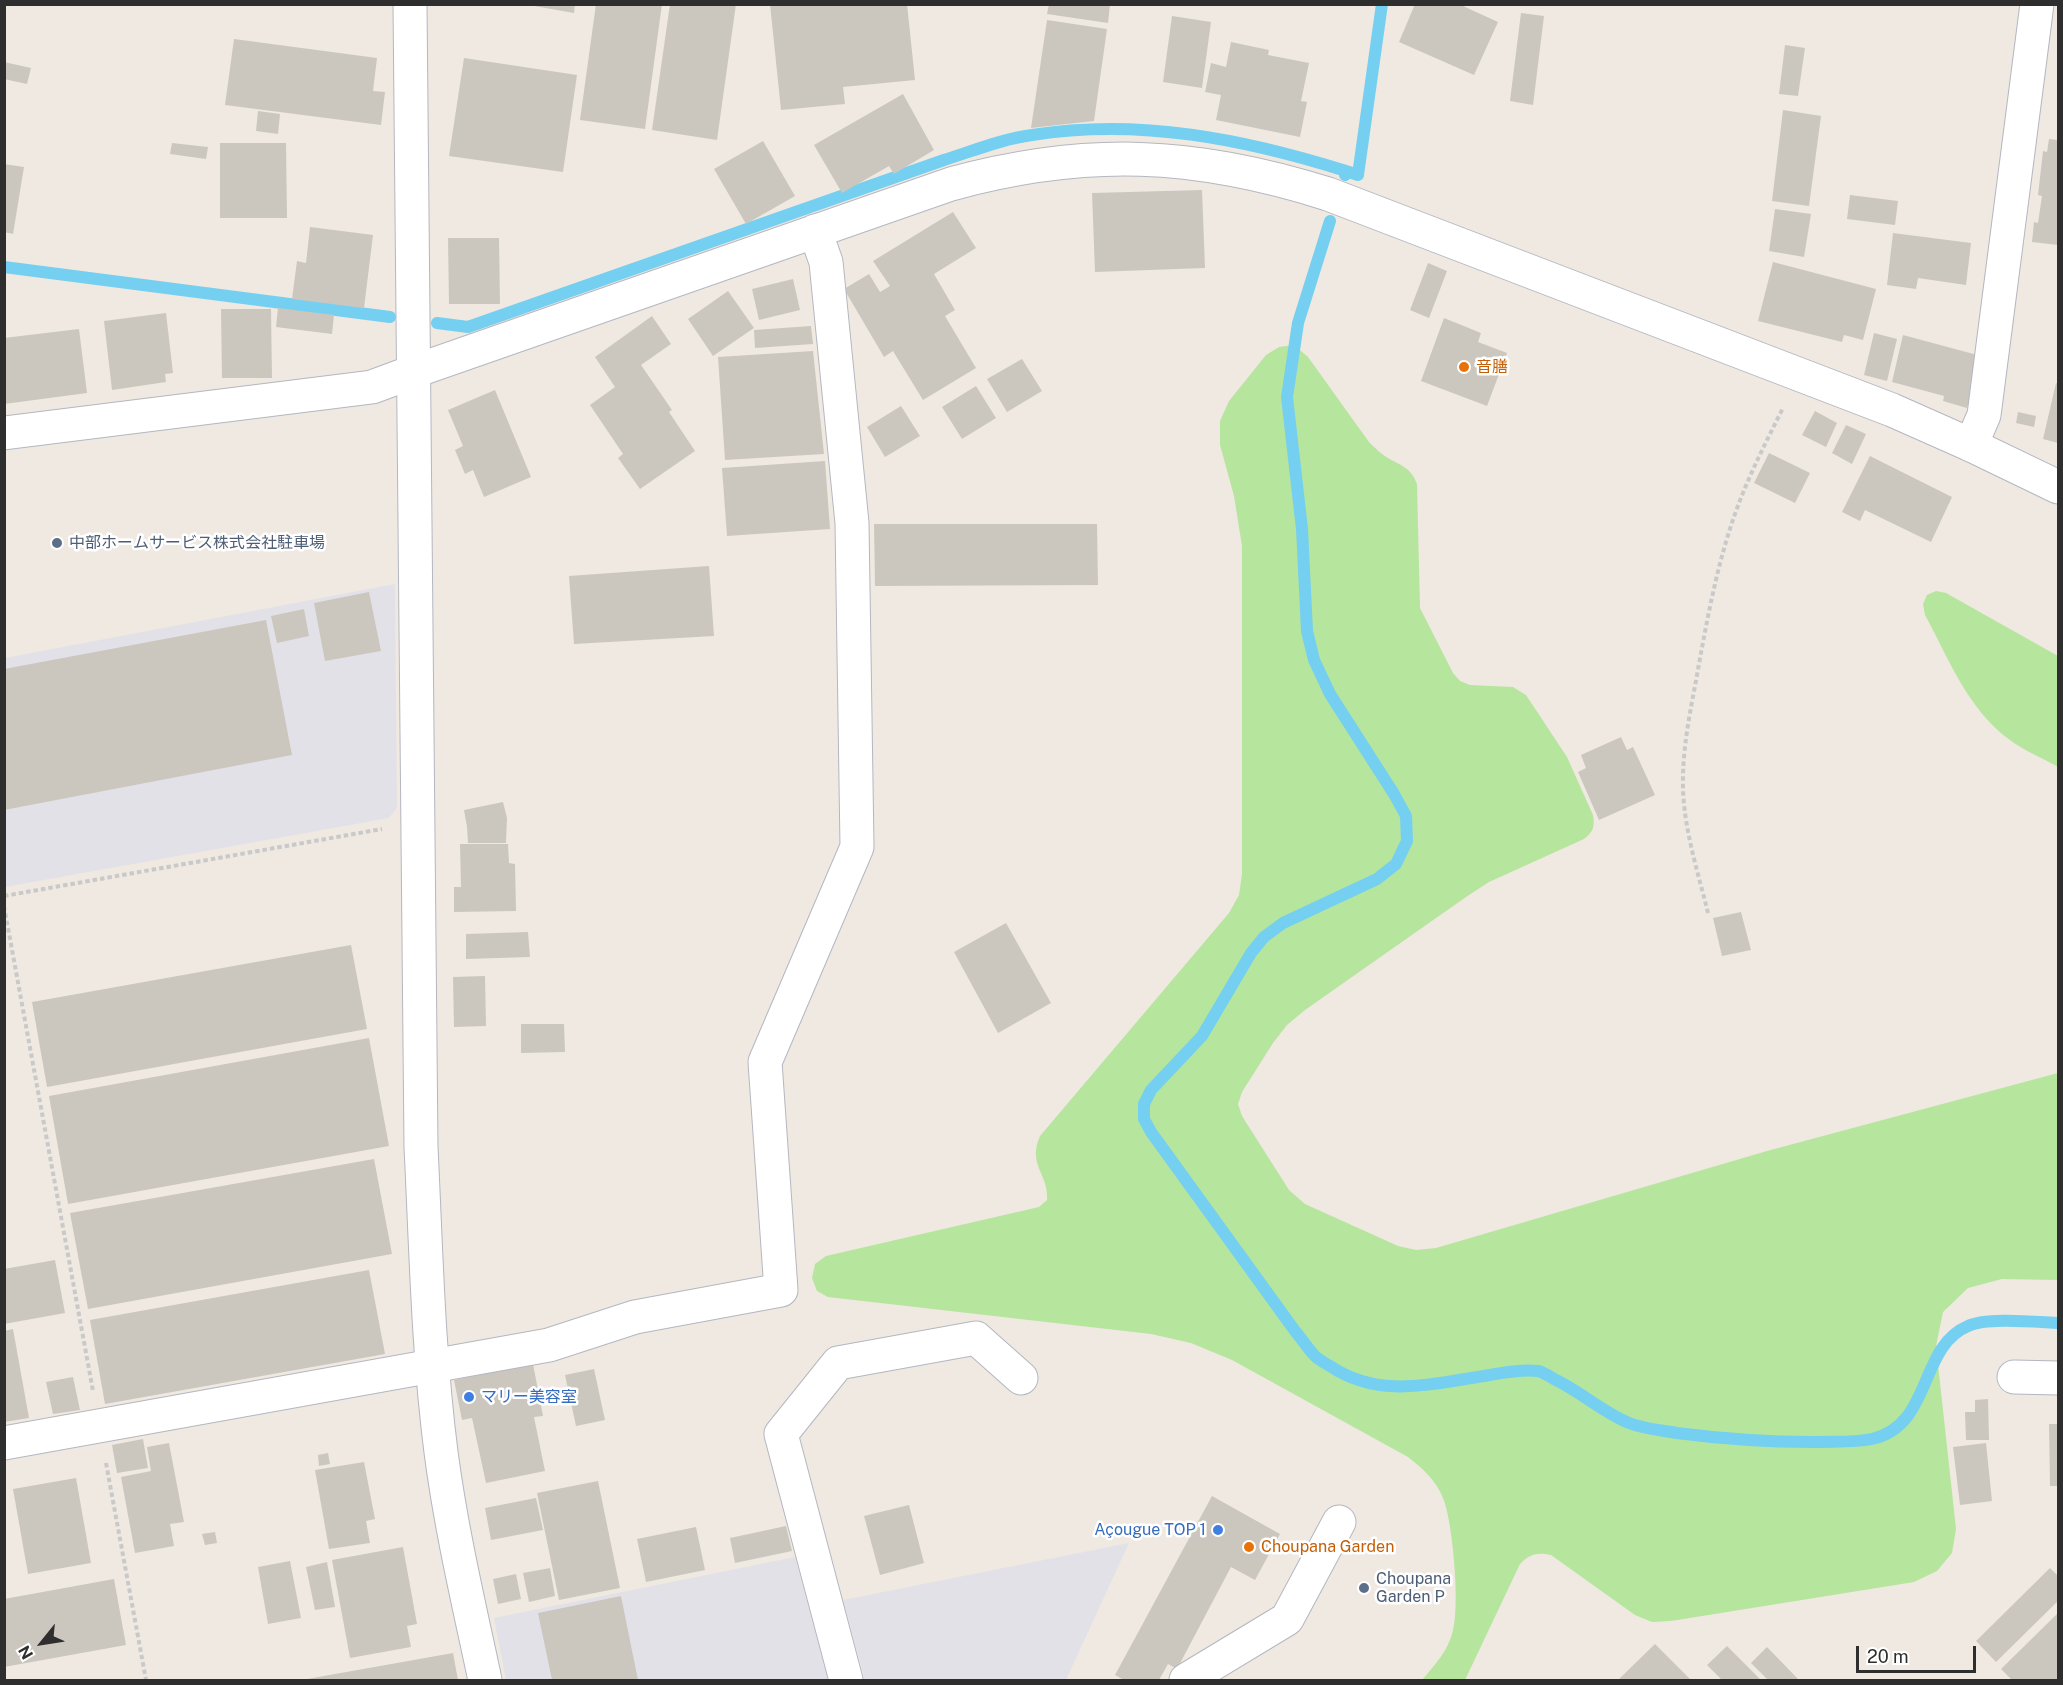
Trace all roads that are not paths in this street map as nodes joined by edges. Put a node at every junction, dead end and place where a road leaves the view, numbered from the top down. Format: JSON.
{"nodes":[{"id":1,"x":410,"y":4,"type":"edge"},
{"id":2,"x":2037,"y":4,"type":"edge"},
{"id":3,"x":815,"y":231,"type":"junction"},
{"id":4,"x":415,"y":371,"type":"junction"},
{"id":5,"x":4,"y":433,"type":"edge"},
{"id":6,"x":1971,"y":445,"type":"junction"},
{"id":7,"x":2058,"y":487,"type":"edge"},
{"id":8,"x":432,"y":1366,"type":"junction"},
{"id":9,"x":2014,"y":1377,"type":"dead end"},
{"id":10,"x":1021,"y":1378,"type":"dead end"},
{"id":11,"x":2058,"y":1378,"type":"edge"},
{"id":12,"x":4,"y":1443,"type":"edge"},
{"id":13,"x":1339,"y":1522,"type":"dead end"},
{"id":14,"x":485,"y":1680,"type":"edge"},
{"id":15,"x":846,"y":1680,"type":"edge"},
{"id":16,"x":1186,"y":1680,"type":"edge"}],
"edges":[{"from":1,"to":4,"type":"street"},
{"from":2,"to":6,"type":"street"},
{"from":3,"to":4,"type":"street"},
{"from":3,"to":6,"type":"street"},
{"from":3,"to":8,"type":"street"},
{"from":4,"to":5,"type":"street"},
{"from":4,"to":8,"type":"street"},
{"from":6,"to":7,"type":"street"},
{"from":8,"to":12,"type":"street"},
{"from":8,"to":14,"type":"street"},
{"from":9,"to":11,"type":"street"},
{"from":10,"to":15,"type":"street"},
{"from":13,"to":16,"type":"street"}]}
